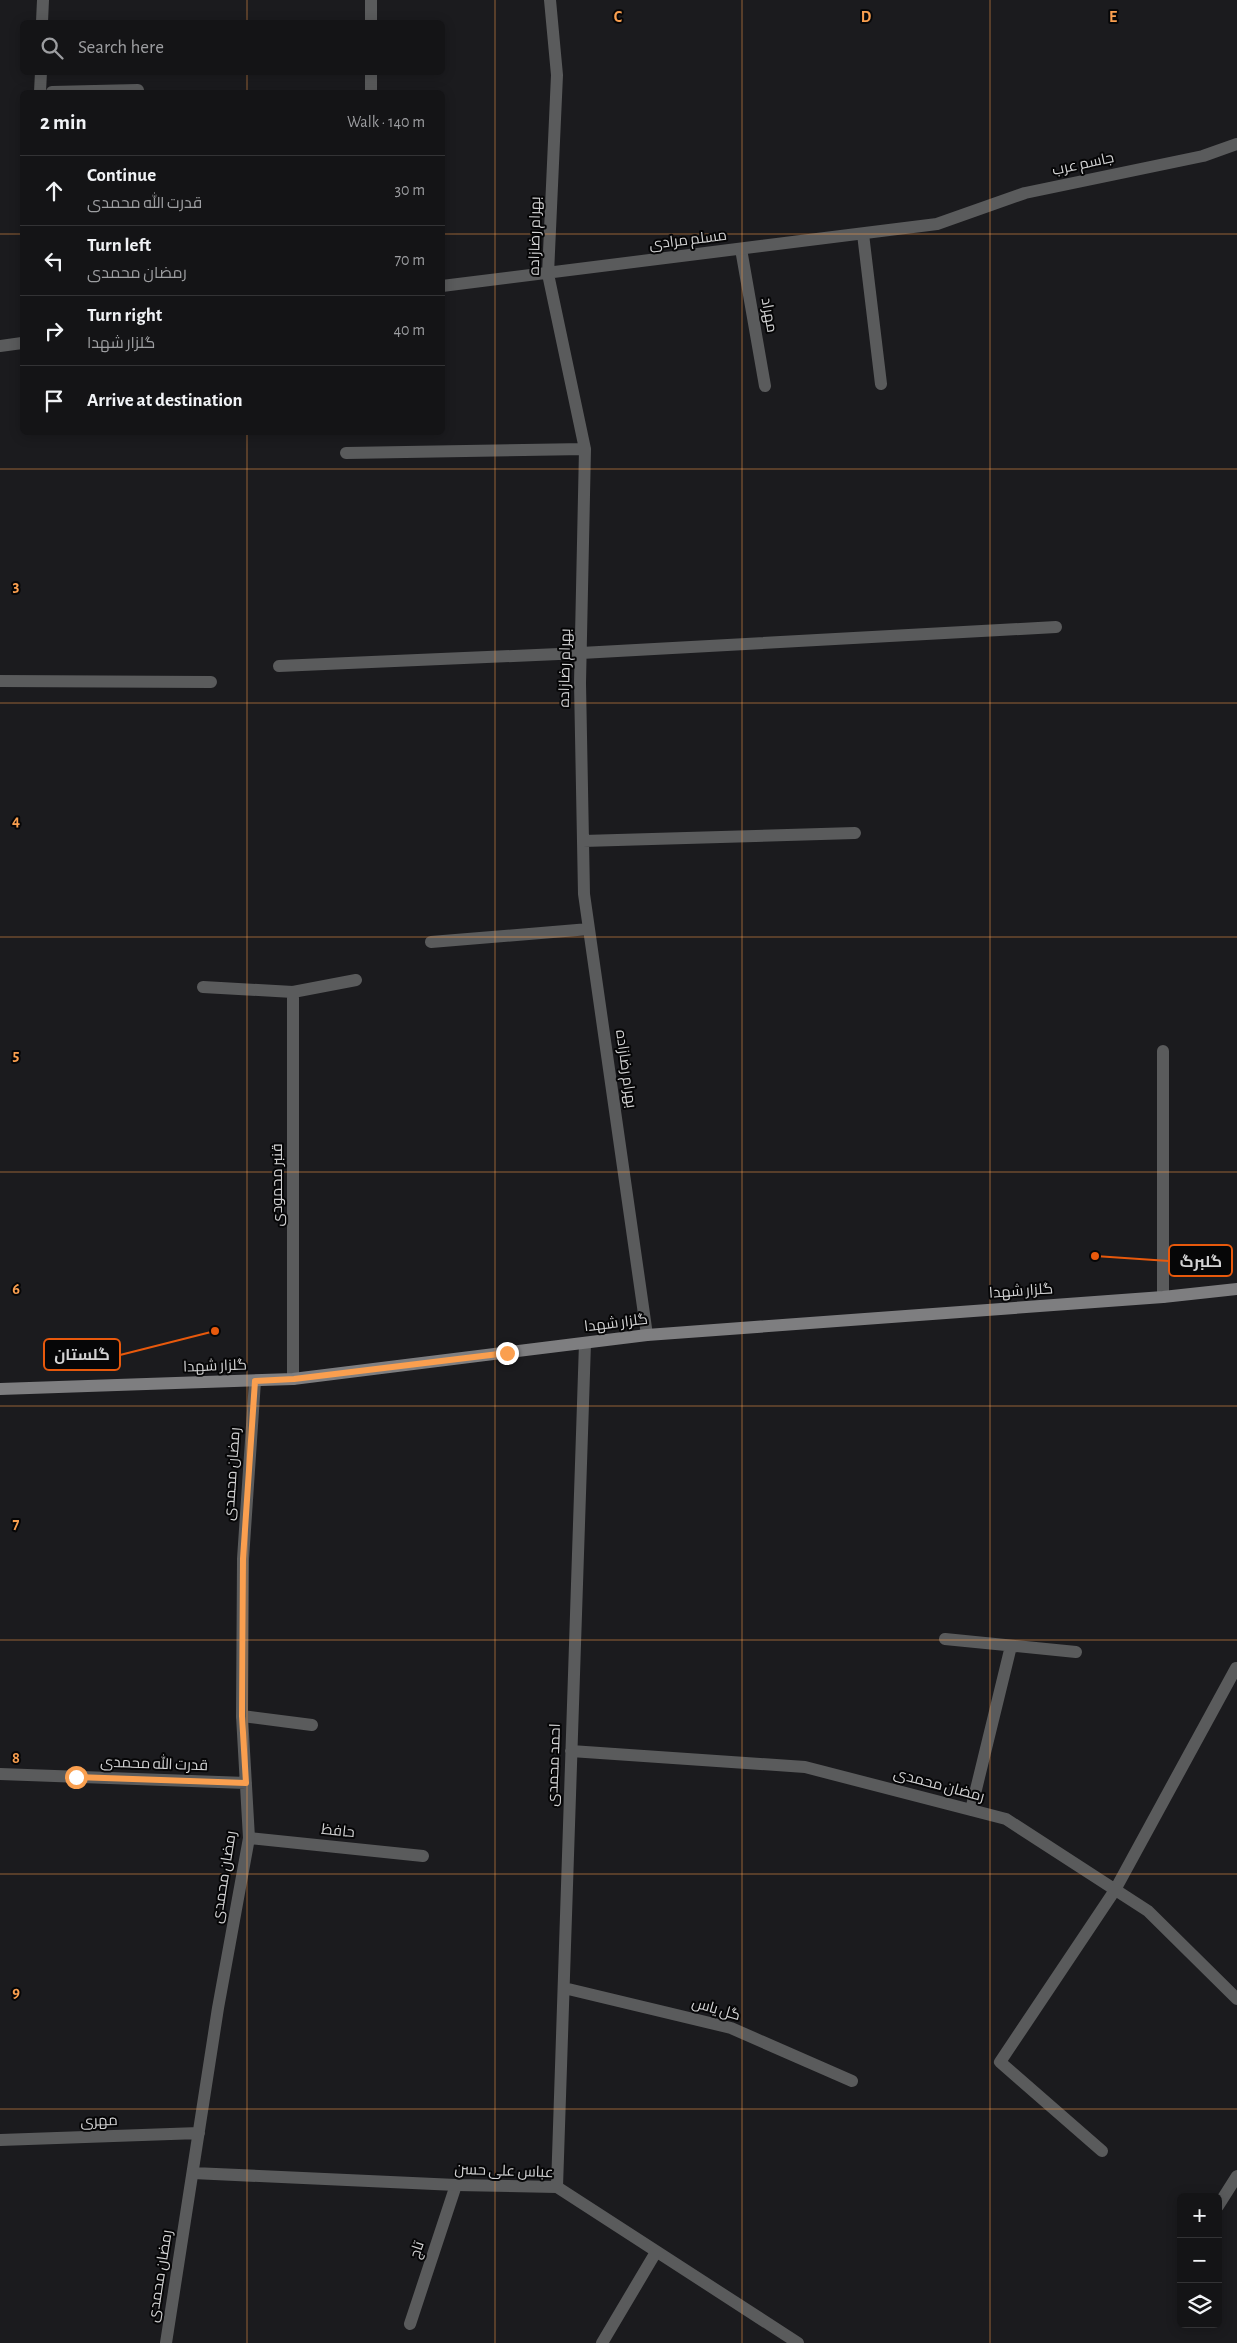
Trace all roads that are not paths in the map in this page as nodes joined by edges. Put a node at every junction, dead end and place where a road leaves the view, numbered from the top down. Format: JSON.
{"nodes":[{"id":1,"x":43,"y":0,"type":"edge"},
{"id":2,"x":371,"y":0,"type":"edge"},
{"id":3,"x":550,"y":0,"type":"edge"},
{"id":4,"x":42,"y":20,"type":"edge"},
{"id":5,"x":371,"y":20,"type":"edge"},
{"id":6,"x":41,"y":75,"type":"edge"},
{"id":7,"x":371,"y":75,"type":"edge"},
{"id":8,"x":40,"y":90,"type":"edge"},
{"id":9,"x":371,"y":90,"type":"edge"},
{"id":10,"x":1237,"y":144,"type":"edge"},
{"id":11,"x":938,"y":224,"type":"joint"},
{"id":12,"x":863,"y":234,"type":"junction"},
{"id":13,"x":741,"y":249,"type":"junction"},
{"id":14,"x":548,"y":274,"type":"junction"},
{"id":15,"x":445,"y":286,"type":"edge"},
{"id":16,"x":20,"y":342,"type":"edge"},
{"id":17,"x":0,"y":346,"type":"edge"},
{"id":18,"x":881,"y":384,"type":"dead end"},
{"id":19,"x":765,"y":386,"type":"dead end"},
{"id":20,"x":585,"y":449,"type":"junction"},
{"id":21,"x":346,"y":453,"type":"dead end"},
{"id":22,"x":1056,"y":627,"type":"dead end"},
{"id":23,"x":581,"y":653,"type":"junction"},
{"id":24,"x":279,"y":666,"type":"dead end"},
{"id":25,"x":0,"y":681,"type":"edge"},
{"id":26,"x":211,"y":682,"type":"dead end"},
{"id":27,"x":855,"y":833,"type":"dead end"},
{"id":28,"x":583,"y":841,"type":"junction"},
{"id":29,"x":589,"y":929,"type":"junction"},
{"id":30,"x":431,"y":942,"type":"dead end"},
{"id":31,"x":356,"y":980,"type":"dead end"},
{"id":32,"x":203,"y":987,"type":"dead end"},
{"id":33,"x":293,"y":992,"type":"junction"},
{"id":34,"x":1163,"y":1051,"type":"dead end"},
{"id":35,"x":1237,"y":1289,"type":"edge"},
{"id":36,"x":1163,"y":1297,"type":"junction"},
{"id":37,"x":647,"y":1336,"type":"junction"},
{"id":38,"x":585,"y":1343,"type":"junction"},
{"id":39,"x":294,"y":1379,"type":"junction"},
{"id":40,"x":255,"y":1381,"type":"junction"},
{"id":41,"x":0,"y":1389,"type":"edge"},
{"id":42,"x":945,"y":1639,"type":"dead end"},
{"id":43,"x":1011,"y":1646,"type":"junction"},
{"id":44,"x":1076,"y":1652,"type":"dead end"},
{"id":45,"x":1236,"y":1668,"type":"edge"},
{"id":46,"x":242,"y":1716,"type":"junction"},
{"id":47,"x":312,"y":1725,"type":"dead end"},
{"id":48,"x":571,"y":1751,"type":"junction"},
{"id":49,"x":0,"y":1774,"type":"edge"},
{"id":50,"x":246,"y":1783,"type":"junction"},
{"id":51,"x":970,"y":1810,"type":"junction"},
{"id":52,"x":250,"y":1838,"type":"junction"},
{"id":53,"x":423,"y":1856,"type":"dead end"},
{"id":54,"x":1115,"y":1890,"type":"junction"},
{"id":55,"x":564,"y":1988,"type":"junction"},
{"id":56,"x":1237,"y":1999,"type":"edge"},
{"id":57,"x":852,"y":2081,"type":"dead end"},
{"id":58,"x":199,"y":2133,"type":"junction"},
{"id":59,"x":0,"y":2140,"type":"edge"},
{"id":60,"x":1102,"y":2151,"type":"dead end"},
{"id":61,"x":193,"y":2173,"type":"junction"},
{"id":62,"x":1237,"y":2176,"type":"edge"},
{"id":63,"x":456,"y":2185,"type":"junction"},
{"id":64,"x":556,"y":2187,"type":"junction"},
{"id":65,"x":1222,"y":2200,"type":"edge"},
{"id":66,"x":656,"y":2252,"type":"junction"},
{"id":67,"x":410,"y":2324,"type":"dead end"},
{"id":68,"x":166,"y":2343,"type":"edge"},
{"id":69,"x":602,"y":2343,"type":"edge"},
{"id":70,"x":798,"y":2343,"type":"edge"}],
"edges":[{"from":1,"to":4,"type":"street"},
{"from":2,"to":5,"type":"street"},
{"from":3,"to":14,"type":"street","name":"بهرام رضازاده"},
{"from":6,"to":8,"type":"street"},
{"from":7,"to":9,"type":"street"},
{"from":10,"to":11,"type":"street","name":"جاسم عرب"},
{"from":11,"to":12,"type":"street","name":"مسلم مرادی"},
{"from":12,"to":13,"type":"street","name":"مسلم مرادی"},
{"from":12,"to":18,"type":"street"},
{"from":13,"to":14,"type":"street","name":"مسلم مرادی"},
{"from":13,"to":19,"type":"street","name":"مهراد"},
{"from":14,"to":15,"type":"street","name":"مسلم مرادی"},
{"from":14,"to":20,"type":"street","name":"بهرام رضازاده"},
{"from":16,"to":17,"type":"street"},
{"from":20,"to":21,"type":"street"},
{"from":20,"to":23,"type":"street","name":"بهرام رضازاده"},
{"from":22,"to":23,"type":"street"},
{"from":23,"to":24,"type":"street"},
{"from":23,"to":28,"type":"street","name":"بهرام رضازاده"},
{"from":25,"to":26,"type":"street"},
{"from":27,"to":28,"type":"street"},
{"from":28,"to":29,"type":"street","name":"بهرام رضازاده"},
{"from":29,"to":30,"type":"street"},
{"from":29,"to":37,"type":"street","name":"بهرام رضازاده"},
{"from":31,"to":33,"type":"street"},
{"from":32,"to":33,"type":"street"},
{"from":33,"to":39,"type":"street","name":"قنبر محمودی"},
{"from":34,"to":36,"type":"street"},
{"from":35,"to":36,"type":"street","name":"گلزار شهدا"},
{"from":36,"to":37,"type":"street","name":"گلزار شهدا"},
{"from":37,"to":38,"type":"street","name":"گلزار شهدا"},
{"from":38,"to":39,"type":"street","name":"گلزار شهدا"},
{"from":38,"to":48,"type":"street","name":"احمد محمدی"},
{"from":39,"to":40,"type":"street","name":"گلزار شهدا"},
{"from":40,"to":41,"type":"street","name":"گلزار شهدا"},
{"from":40,"to":46,"type":"street","name":"رمضان محمدی"},
{"from":42,"to":43,"type":"street"},
{"from":43,"to":44,"type":"street"},
{"from":43,"to":51,"type":"street"},
{"from":45,"to":54,"type":"street"},
{"from":46,"to":47,"type":"street"},
{"from":46,"to":50,"type":"street","name":"رمضان محمدی"},
{"from":48,"to":51,"type":"street","name":"رمضان محمدی"},
{"from":48,"to":55,"type":"street","name":"احمد محمدی"},
{"from":49,"to":50,"type":"street","name":"قدرت الله محمدی"},
{"from":50,"to":52,"type":"street","name":"رمضان محمدی"},
{"from":51,"to":54,"type":"street","name":"رمضان محمدی"},
{"from":52,"to":53,"type":"street","name":"حافظ"},
{"from":52,"to":58,"type":"street","name":"رمضان محمدی"},
{"from":54,"to":56,"type":"street","name":"رمضان محمدی"},
{"from":54,"to":60,"type":"street"},
{"from":55,"to":57,"type":"street","name":"گل یاس"},
{"from":55,"to":64,"type":"street","name":"احمد محمدی"},
{"from":58,"to":59,"type":"street","name":"مهری"},
{"from":58,"to":61,"type":"street","name":"رمضان محمدی"},
{"from":61,"to":63,"type":"street","name":"عباس علی حسن"},
{"from":61,"to":68,"type":"street","name":"رمضان محمدی"},
{"from":62,"to":65,"type":"street"},
{"from":63,"to":64,"type":"street","name":"عباس علی حسن"},
{"from":63,"to":67,"type":"street","name":"تاج"},
{"from":64,"to":66,"type":"street","name":"عباس علی حسن"},
{"from":66,"to":69,"type":"street"},
{"from":66,"to":70,"type":"street","name":"عباس علی حسن"}]}
